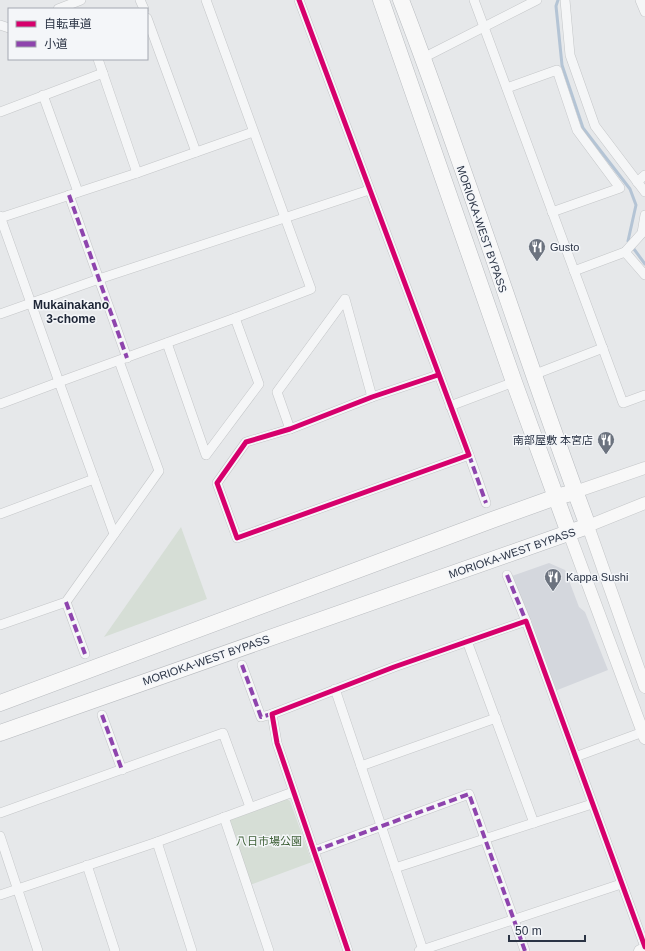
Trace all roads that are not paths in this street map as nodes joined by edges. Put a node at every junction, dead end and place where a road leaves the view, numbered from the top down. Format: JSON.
{"nodes":[{"id":1,"x":206,"y":0,"type":"edge"},
{"id":2,"x":299,"y":0,"type":"edge"},
{"id":3,"x":381,"y":0,"type":"edge"},
{"id":4,"x":401,"y":0,"type":"edge"},
{"id":5,"x":474,"y":0,"type":"edge"},
{"id":6,"x":537,"y":0,"type":"edge"},
{"id":7,"x":565,"y":0,"type":"edge"},
{"id":8,"x":640,"y":0,"type":"edge"},
{"id":9,"x":79,"y":4,"type":"edge"},
{"id":10,"x":62,"y":8,"type":"edge"},
{"id":11,"x":645,"y":12,"type":"edge"},
{"id":12,"x":148,"y":21,"type":"edge"},
{"id":13,"x":484,"y":27,"type":"junction"},
{"id":14,"x":423,"y":58,"type":"junction"},
{"id":15,"x":98,"y":60,"type":"edge"},
{"id":16,"x":103,"y":73,"type":"junction"},
{"id":17,"x":507,"y":88,"type":"junction"},
{"id":18,"x":43,"y":95,"type":"junction"},
{"id":19,"x":0,"y":112,"type":"edge"},
{"id":20,"x":253,"y":132,"type":"junction"},
{"id":21,"x":196,"y":152,"type":"junction"},
{"id":22,"x":137,"y":173,"type":"junction"},
{"id":23,"x":645,"y":176,"type":"edge"},
{"id":24,"x":637,"y":182,"type":"junction"},
{"id":25,"x":369,"y":190,"type":"junction"},
{"id":26,"x":78,"y":192,"type":"junction"},
{"id":27,"x":645,"y":192,"type":"edge"},
{"id":28,"x":69,"y":195,"type":"junction"},
{"id":29,"x":552,"y":212,"type":"junction"},
{"id":30,"x":645,"y":215,"type":"edge"},
{"id":31,"x":0,"y":217,"type":"edge"},
{"id":32,"x":285,"y":217,"type":"junction"},
{"id":33,"x":625,"y":252,"type":"junction"},
{"id":34,"x":574,"y":271,"type":"junction"},
{"id":35,"x":645,"y":275,"type":"edge"},
{"id":36,"x":99,"y":279,"type":"junction"},
{"id":37,"x":32,"y":304,"type":"junction"},
{"id":38,"x":0,"y":314,"type":"edge"},
{"id":39,"x":235,"y":318,"type":"junction"},
{"id":40,"x":167,"y":343,"type":"junction"},
{"id":41,"x":603,"y":348,"type":"junction"},
{"id":42,"x":123,"y":359,"type":"junction"},
{"id":43,"x":438,"y":375,"type":"junction"},
{"id":44,"x":533,"y":375,"type":"junction"},
{"id":45,"x":59,"y":382,"type":"junction"},
{"id":46,"x":514,"y":382,"type":"junction"},
{"id":47,"x":645,"y":395,"type":"edge"},
{"id":48,"x":372,"y":398,"type":"junction"},
{"id":49,"x":0,"y":404,"type":"edge"},
{"id":50,"x":450,"y":406,"type":"junction"},
{"id":51,"x":290,"y":429,"type":"junction"},
{"id":52,"x":469,"y":455,"type":"junction"},
{"id":53,"x":645,"y":468,"type":"edge"},
{"id":54,"x":94,"y":479,"type":"junction"},
{"id":55,"x":575,"y":492,"type":"junction"},
{"id":56,"x":556,"y":497,"type":"junction"},
{"id":57,"x":486,"y":503,"type":"dead end"},
{"id":58,"x":645,"y":503,"type":"edge"},
{"id":59,"x":0,"y":514,"type":"edge"},
{"id":60,"x":588,"y":526,"type":"junction"},
{"id":61,"x":569,"y":533,"type":"junction"},
{"id":62,"x":114,"y":534,"type":"junction"},
{"id":63,"x":507,"y":575,"type":"dead end"},
{"id":64,"x":66,"y":602,"type":"junction"},
{"id":65,"x":526,"y":622,"type":"junction"},
{"id":66,"x":0,"y":625,"type":"edge"},
{"id":67,"x":467,"y":642,"type":"junction"},
{"id":68,"x":85,"y":654,"type":"dead end"},
{"id":69,"x":242,"y":665,"type":"dead end"},
{"id":70,"x":645,"y":687,"type":"edge"},
{"id":71,"x":335,"y":689,"type":"junction"},
{"id":72,"x":0,"y":704,"type":"edge"},
{"id":73,"x":272,"y":714,"type":"junction"},
{"id":74,"x":102,"y":715,"type":"dead end"},
{"id":75,"x":496,"y":718,"type":"junction"},
{"id":76,"x":0,"y":733,"type":"edge"},
{"id":77,"x":644,"y":735,"type":"edge"},
{"id":78,"x":575,"y":757,"type":"junction"},
{"id":79,"x":361,"y":766,"type":"junction"},
{"id":80,"x":122,"y":770,"type":"junction"},
{"id":81,"x":293,"y":792,"type":"junction"},
{"id":82,"x":592,"y":804,"type":"junction"},
{"id":83,"x":250,"y":807,"type":"junction"},
{"id":84,"x":0,"y":814,"type":"edge"},
{"id":85,"x":224,"y":817,"type":"junction"},
{"id":86,"x":534,"y":823,"type":"junction"},
{"id":87,"x":381,"y":826,"type":"junction"},
{"id":88,"x":0,"y":836,"type":"edge"},
{"id":89,"x":485,"y":840,"type":"junction"},
{"id":90,"x":157,"y":842,"type":"junction"},
{"id":91,"x":314,"y":851,"type":"junction"},
{"id":92,"x":87,"y":865,"type":"junction"},
{"id":93,"x":395,"y":868,"type":"junction"},
{"id":94,"x":622,"y":884,"type":"junction"},
{"id":95,"x":18,"y":889,"type":"junction"},
{"id":96,"x":0,"y":895,"type":"edge"},
{"id":97,"x":514,"y":920,"type":"junction"},
{"id":98,"x":645,"y":948,"type":"edge"},
{"id":99,"x":421,"y":950,"type":"edge"},
{"id":100,"x":38,"y":951,"type":"edge"},
{"id":101,"x":115,"y":951,"type":"edge"},
{"id":102,"x":192,"y":951,"type":"edge"},
{"id":103,"x":268,"y":951,"type":"edge"},
{"id":104,"x":348,"y":951,"type":"edge"},
{"id":105,"x":525,"y":951,"type":"edge"},
{"id":106,"x":640,"y":951,"type":"edge"}],
"edges":[{"from":1,"to":20,"type":"street"},
{"from":2,"to":25,"type":"street"},
{"from":3,"to":46,"type":"highway","name":"MORIOKA-WEST BYPASS"},
{"from":4,"to":14,"type":"highway","name":"MORIOKA-WEST BYPASS"},
{"from":5,"to":13,"type":"street"},
{"from":6,"to":13,"type":"street"},
{"from":7,"to":24,"type":"street"},
{"from":8,"to":11,"type":"street"},
{"from":9,"to":10,"type":"street"},
{"from":12,"to":21,"type":"street"},
{"from":13,"to":14,"type":"street"},
{"from":13,"to":17,"type":"street"},
{"from":14,"to":44,"type":"highway","name":"MORIOKA-WEST BYPASS"},
{"from":15,"to":16,"type":"street"},
{"from":16,"to":18,"type":"street"},
{"from":16,"to":22,"type":"street"},
{"from":17,"to":29,"type":"street"},
{"from":17,"to":29,"type":"street"},
{"from":18,"to":19,"type":"street"},
{"from":18,"to":26,"type":"street"},
{"from":20,"to":21,"type":"street"},
{"from":20,"to":32,"type":"street"},
{"from":21,"to":22,"type":"street"},
{"from":22,"to":26,"type":"street"},
{"from":23,"to":24,"type":"street"},
{"from":24,"to":27,"type":"street"},
{"from":25,"to":32,"type":"street"},
{"from":25,"to":43,"type":"street"},
{"from":26,"to":28,"type":"street"},
{"from":28,"to":31,"type":"street"},
{"from":28,"to":36,"type":"street"},
{"from":29,"to":34,"type":"street"},
{"from":30,"to":33,"type":"street"},
{"from":31,"to":37,"type":"street"},
{"from":32,"to":36,"type":"street"},
{"from":32,"to":39,"type":"street"},
{"from":33,"to":34,"type":"street"},
{"from":33,"to":35,"type":"street"},
{"from":34,"to":41,"type":"street"},
{"from":36,"to":37,"type":"street"},
{"from":36,"to":42,"type":"street"},
{"from":37,"to":38,"type":"street"},
{"from":37,"to":45,"type":"street"},
{"from":39,"to":40,"type":"street"},
{"from":39,"to":40,"type":"street"},
{"from":40,"to":42,"type":"street"},
{"from":41,"to":44,"type":"street"},
{"from":41,"to":47,"type":"street"},
{"from":42,"to":45,"type":"street"},
{"from":42,"to":62,"type":"street"},
{"from":43,"to":48,"type":"street"},
{"from":43,"to":50,"type":"street"},
{"from":44,"to":55,"type":"highway","name":"MORIOKA-WEST BYPASS"},
{"from":45,"to":49,"type":"street"},
{"from":45,"to":54,"type":"street"},
{"from":46,"to":50,"type":"street"},
{"from":46,"to":56,"type":"highway","name":"MORIOKA-WEST BYPASS"},
{"from":48,"to":51,"type":"street"},
{"from":48,"to":51,"type":"street"},
{"from":50,"to":52,"type":"street"},
{"from":51,"to":52,"type":"street"},
{"from":52,"to":57,"type":"street"},
{"from":53,"to":55,"type":"street"},
{"from":54,"to":59,"type":"street"},
{"from":54,"to":62,"type":"street"},
{"from":55,"to":56,"type":"highway"},
{"from":55,"to":60,"type":"highway","name":"MORIOKA-WEST BYPASS"},
{"from":56,"to":61,"type":"highway","name":"MORIOKA-WEST BYPASS"},
{"from":56,"to":72,"type":"highway"},
{"from":58,"to":60,"type":"street"},
{"from":60,"to":61,"type":"highway","name":"MORIOKA-WEST BYPASS"},
{"from":60,"to":70,"type":"street"},
{"from":61,"to":76,"type":"highway","name":"MORIOKA-WEST BYPASS"},
{"from":61,"to":77,"type":"street"},
{"from":62,"to":64,"type":"street"},
{"from":63,"to":65,"type":"street"},
{"from":64,"to":66,"type":"street"},
{"from":64,"to":68,"type":"street"},
{"from":65,"to":67,"type":"street"},
{"from":65,"to":78,"type":"street"},
{"from":67,"to":71,"type":"street"},
{"from":67,"to":75,"type":"street"},
{"from":69,"to":73,"type":"street"},
{"from":71,"to":73,"type":"street"},
{"from":71,"to":79,"type":"street"},
{"from":73,"to":81,"type":"street"},
{"from":74,"to":80,"type":"street"},
{"from":75,"to":79,"type":"street"},
{"from":75,"to":86,"type":"street"},
{"from":77,"to":78,"type":"street"},
{"from":78,"to":82,"type":"street"},
{"from":79,"to":87,"type":"street"},
{"from":80,"to":83,"type":"street"},
{"from":80,"to":84,"type":"street"},
{"from":81,"to":83,"type":"street"},
{"from":81,"to":91,"type":"street"},
{"from":82,"to":86,"type":"street"},
{"from":82,"to":94,"type":"street"},
{"from":83,"to":85,"type":"street"},
{"from":85,"to":90,"type":"street"},
{"from":85,"to":103,"type":"street"},
{"from":86,"to":89,"type":"street"},
{"from":87,"to":89,"type":"street"},
{"from":87,"to":91,"type":"street"},
{"from":87,"to":93,"type":"street"},
{"from":88,"to":95,"type":"street"},
{"from":89,"to":93,"type":"street"},
{"from":89,"to":97,"type":"street"},
{"from":90,"to":92,"type":"street"},
{"from":90,"to":102,"type":"street"},
{"from":91,"to":104,"type":"street"},
{"from":92,"to":95,"type":"street"},
{"from":92,"to":101,"type":"street"},
{"from":93,"to":99,"type":"street"},
{"from":94,"to":97,"type":"street"},
{"from":94,"to":98,"type":"street"},
{"from":95,"to":96,"type":"street"},
{"from":95,"to":100,"type":"street"},
{"from":97,"to":99,"type":"street"},
{"from":97,"to":105,"type":"street"},
{"from":98,"to":106,"type":"street"}]}
